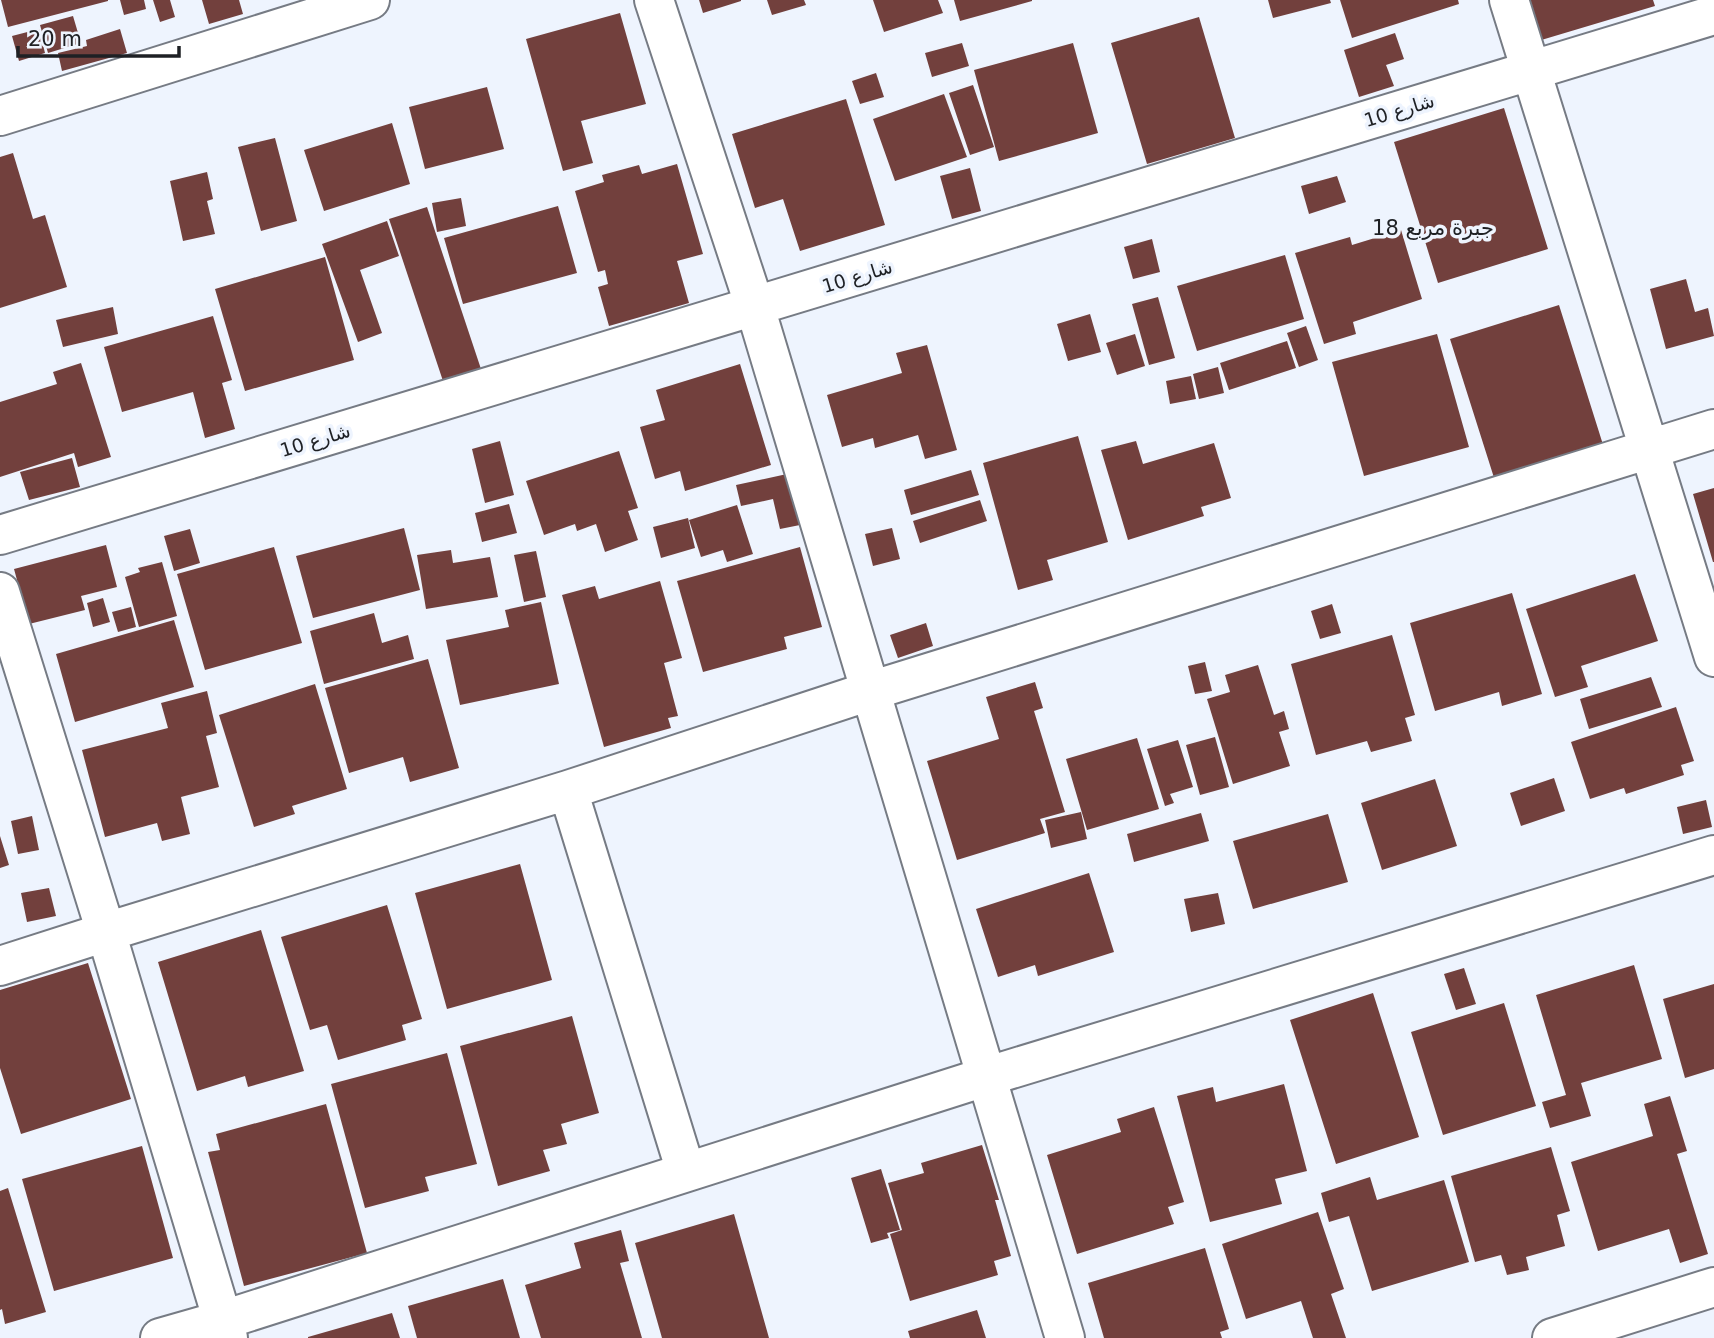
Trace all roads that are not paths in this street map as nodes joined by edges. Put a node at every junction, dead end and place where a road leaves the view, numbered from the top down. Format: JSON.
{"nodes":[{"id":1,"x":370,"y":0,"type":"edge"},
{"id":2,"x":654,"y":0,"type":"edge"},
{"id":3,"x":1509,"y":0,"type":"edge"},
{"id":4,"x":1714,"y":15,"type":"edge"},
{"id":5,"x":1530,"y":70,"type":"junction"},
{"id":6,"x":0,"y":116,"type":"edge"},
{"id":7,"x":755,"y":307,"type":"junction"},
{"id":8,"x":1714,"y":429,"type":"edge"},
{"id":9,"x":1650,"y":448,"type":"junction"},
{"id":10,"x":0,"y":535,"type":"edge"},
{"id":11,"x":0,"y":592,"type":"edge"},
{"id":12,"x":1714,"y":657,"type":"edge"},
{"id":13,"x":870,"y":691,"type":"junction"},
{"id":14,"x":568,"y":790,"type":"junction"},
{"id":15,"x":1714,"y":855,"type":"edge"},
{"id":16,"x":106,"y":932,"type":"junction"},
{"id":17,"x":0,"y":966,"type":"edge"},
{"id":18,"x":985,"y":1077,"type":"junction"},
{"id":19,"x":686,"y":1172,"type":"junction"},
{"id":20,"x":1714,"y":1287,"type":"edge"},
{"id":21,"x":226,"y":1329,"type":"edge"},
{"id":22,"x":160,"y":1338,"type":"edge"},
{"id":23,"x":1065,"y":1338,"type":"edge"},
{"id":24,"x":1552,"y":1338,"type":"edge"}],
"edges":[{"from":1,"to":6,"type":"street"},
{"from":2,"to":7,"type":"street"},
{"from":3,"to":5,"type":"street"},
{"from":4,"to":5,"type":"street","name":"شارع 10"},
{"from":5,"to":7,"type":"street","name":"شارع 10"},
{"from":5,"to":9,"type":"street"},
{"from":7,"to":10,"type":"street","name":"شارع 10"},
{"from":7,"to":13,"type":"street"},
{"from":8,"to":9,"type":"street"},
{"from":9,"to":12,"type":"street"},
{"from":9,"to":13,"type":"street"},
{"from":11,"to":16,"type":"street"},
{"from":13,"to":14,"type":"street"},
{"from":13,"to":18,"type":"street"},
{"from":14,"to":16,"type":"street"},
{"from":14,"to":19,"type":"street"},
{"from":15,"to":18,"type":"street"},
{"from":16,"to":17,"type":"street"},
{"from":16,"to":21,"type":"street"},
{"from":18,"to":19,"type":"street"},
{"from":18,"to":23,"type":"street"},
{"from":19,"to":21,"type":"street"},
{"from":20,"to":24,"type":"street"},
{"from":21,"to":22,"type":"street"}]}
